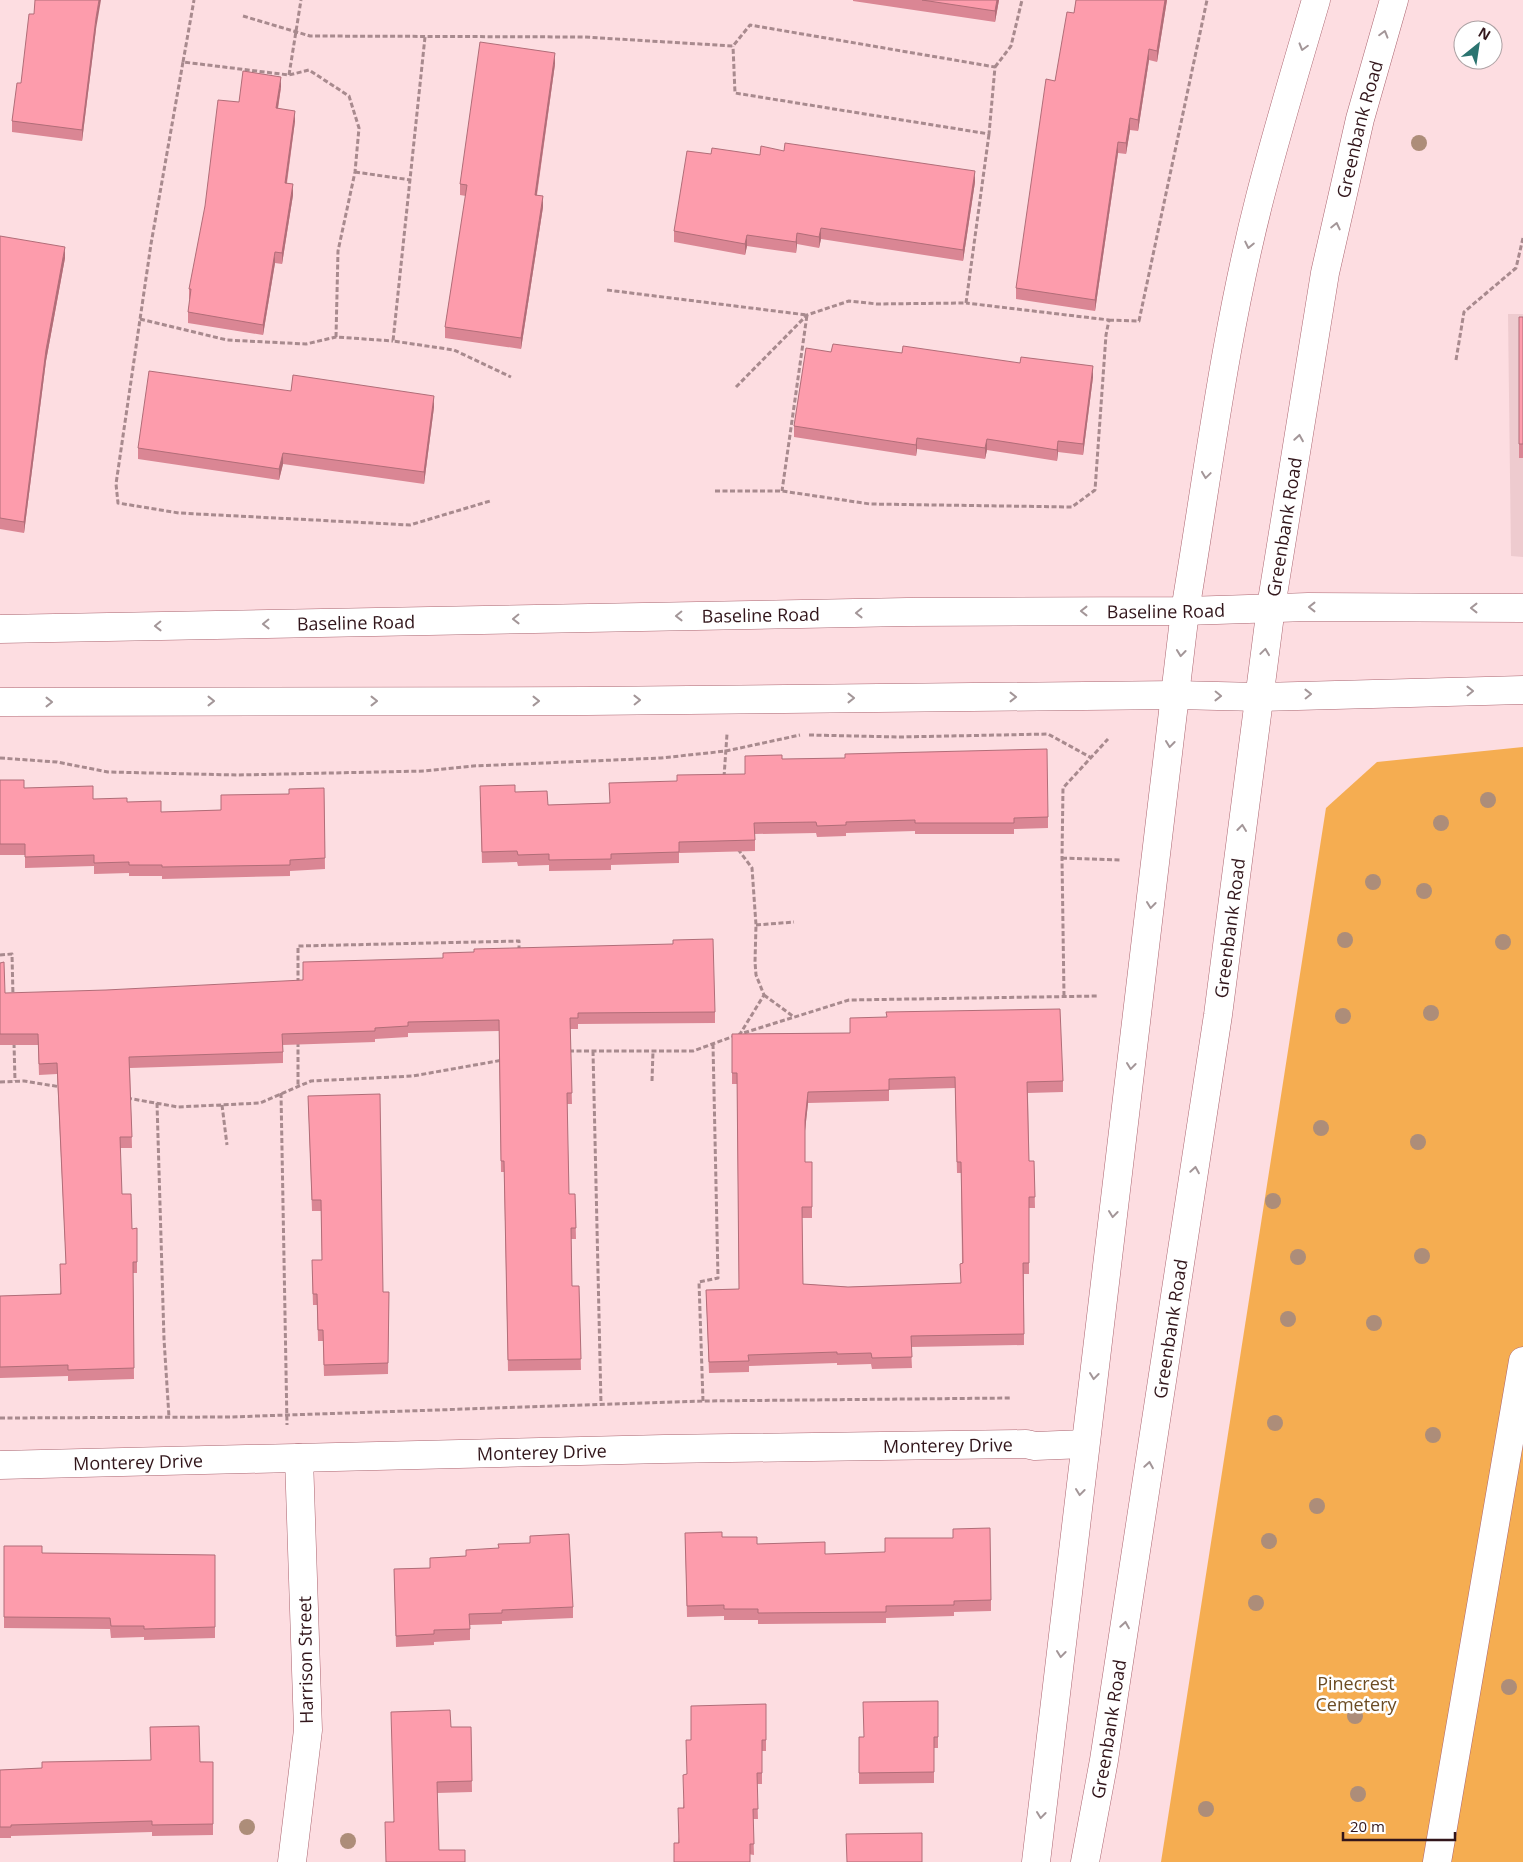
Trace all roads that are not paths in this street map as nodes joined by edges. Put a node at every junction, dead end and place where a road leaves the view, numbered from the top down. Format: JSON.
{"nodes":[{"id":1,"x":1316,"y":0,"type":"edge"},
{"id":2,"x":1394,"y":0,"type":"edge"},
{"id":3,"x":1271,"y":607,"type":"junction"},
{"id":4,"x":1523,"y":608,"type":"edge"},
{"id":5,"x":1185,"y":611,"type":"junction"},
{"id":6,"x":0,"y":629,"type":"edge"},
{"id":7,"x":1523,"y":690,"type":"edge"},
{"id":8,"x":1176,"y":695,"type":"junction"},
{"id":9,"x":1259,"y":697,"type":"junction"},
{"id":10,"x":0,"y":702,"type":"edge"},
{"id":11,"x":1523,"y":1362,"type":"edge"},
{"id":12,"x":1085,"y":1444,"type":"junction"},
{"id":13,"x":293,"y":1458,"type":"junction"},
{"id":14,"x":0,"y":1465,"type":"edge"},
{"id":15,"x":292,"y":1862,"type":"edge"},
{"id":16,"x":1036,"y":1862,"type":"edge"},
{"id":17,"x":1086,"y":1862,"type":"edge"},
{"id":18,"x":1438,"y":1862,"type":"edge"}],
"edges":[{"from":1,"to":5,"type":"main road","one_way":true},
{"from":3,"to":2,"type":"main road","name":"Greenbank Road","one_way":true},
{"from":4,"to":3,"type":"main road","name":"Baseline Road","one_way":true},
{"from":3,"to":5,"type":"main road","name":"Baseline Road"},
{"from":9,"to":3,"type":"main road","name":"Greenbank Road","one_way":true},
{"from":5,"to":6,"type":"main road","name":"Baseline Road","one_way":true},
{"from":5,"to":8,"type":"main road","one_way":true},
{"from":9,"to":7,"type":"main road","one_way":true},
{"from":8,"to":9,"type":"main road","one_way":true},
{"from":10,"to":8,"type":"main road","one_way":true},
{"from":8,"to":12,"type":"main road","one_way":true},
{"from":17,"to":9,"type":"main road","name":"Greenbank Road","one_way":true},
{"from":11,"to":18,"type":"main road"},
{"from":12,"to":13,"type":"main road","name":"Monterey Drive"},
{"from":12,"to":16,"type":"main road","one_way":true},
{"from":13,"to":14,"type":"main road","name":"Monterey Drive"},
{"from":13,"to":15,"type":"main road","name":"Harrison Street"}]}
